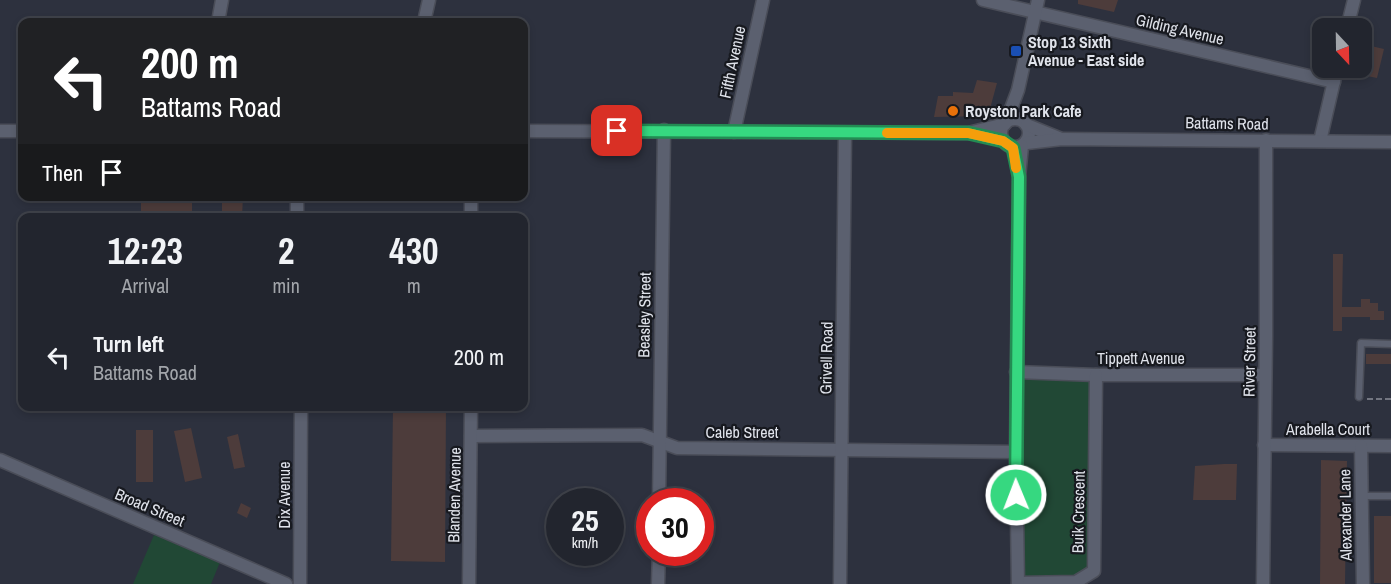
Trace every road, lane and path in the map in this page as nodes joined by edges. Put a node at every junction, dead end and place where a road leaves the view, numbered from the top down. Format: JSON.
{"nodes":[{"id":1,"x":222,"y":0,"type":"edge"},
{"id":2,"x":429,"y":0,"type":"edge"},
{"id":3,"x":763,"y":0,"type":"edge"},
{"id":4,"x":983,"y":0,"type":"edge"},
{"id":5,"x":1354,"y":0,"type":"edge"},
{"id":6,"x":1036,"y":6,"type":"edge"},
{"id":7,"x":220,"y":18,"type":"edge"},
{"id":8,"x":425,"y":18,"type":"edge"},
{"id":9,"x":1350,"y":18,"type":"edge"},
{"id":10,"x":1335,"y":78,"type":"edge"},
{"id":11,"x":1334,"y":82,"type":"junction"},
{"id":12,"x":1018,"y":90,"type":"junction"},
{"id":13,"x":1005,"y":123,"type":"junction"},
{"id":14,"x":1025,"y":123,"type":"junction"},
{"id":15,"x":664,"y":130,"type":"junction"},
{"id":16,"x":0,"y":131,"type":"edge"},
{"id":17,"x":18,"y":131,"type":"edge"},
{"id":18,"x":528,"y":131,"type":"edge"},
{"id":19,"x":734,"y":132,"type":"junction"},
{"id":20,"x":845,"y":133,"type":"junction"},
{"id":21,"x":968,"y":133,"type":"junction"},
{"id":22,"x":1062,"y":139,"type":"junction"},
{"id":23,"x":1266,"y":140,"type":"junction"},
{"id":24,"x":1320,"y":141,"type":"junction"},
{"id":25,"x":1391,"y":142,"type":"edge"},
{"id":26,"x":1016,"y":145,"type":"junction"},
{"id":27,"x":1391,"y":344,"type":"edge"},
{"id":28,"x":1016,"y":372,"type":"junction"},
{"id":29,"x":1096,"y":375,"type":"junction"},
{"id":30,"x":1265,"y":375,"type":"junction"},
{"id":31,"x":1362,"y":398,"type":"joint"},
{"id":32,"x":1391,"y":399,"type":"edge"},
{"id":33,"x":301,"y":411,"type":"edge"},
{"id":34,"x":471,"y":411,"type":"edge"},
{"id":35,"x":471,"y":436,"type":"junction"},
{"id":36,"x":660,"y":442,"type":"junction"},
{"id":37,"x":1264,"y":445,"type":"junction"},
{"id":38,"x":1361,"y":446,"type":"junction"},
{"id":39,"x":1391,"y":446,"type":"edge"},
{"id":40,"x":841,"y":448,"type":"junction"},
{"id":41,"x":1016,"y":452,"type":"junction"},
{"id":42,"x":0,"y":460,"type":"edge"},
{"id":43,"x":659,"y":488,"type":"edge"},
{"id":44,"x":1360,"y":496,"type":"junction"},
{"id":45,"x":1391,"y":496,"type":"edge"},
{"id":46,"x":658,"y":566,"type":"edge"},
{"id":47,"x":286,"y":584,"type":"edge"},
{"id":48,"x":300,"y":584,"type":"edge"},
{"id":49,"x":469,"y":584,"type":"edge"},
{"id":50,"x":658,"y":584,"type":"edge"},
{"id":51,"x":840,"y":584,"type":"edge"},
{"id":52,"x":1018,"y":584,"type":"edge"},
{"id":53,"x":1263,"y":584,"type":"edge"},
{"id":54,"x":1363,"y":584,"type":"edge"}],
"edges":[{"from":1,"to":7,"type":"street"},
{"from":2,"to":8,"type":"street"},
{"from":3,"to":19,"type":"street","name":"Fifth Avenue"},
{"from":4,"to":6,"type":"street","name":"Gilding Avenue"},
{"from":5,"to":9,"type":"street"},
{"from":6,"to":11,"type":"street","name":"Gilding Avenue"},
{"from":6,"to":12,"type":"street"},
{"from":10,"to":11,"type":"street"},
{"from":11,"to":24,"type":"street"},
{"from":12,"to":13,"type":"street"},
{"from":12,"to":14,"type":"street"},
{"from":13,"to":14,"type":"street"},
{"from":13,"to":21,"type":"street","name":"Battams Road"},
{"from":13,"to":26,"type":"street"},
{"from":14,"to":22,"type":"street","name":"Battams Road"},
{"from":14,"to":26,"type":"street"},
{"from":15,"to":18,"type":"street","name":"Battams Road"},
{"from":15,"to":19,"type":"street","name":"Battams Road"},
{"from":15,"to":36,"type":"street","name":"Beasley Street"},
{"from":16,"to":17,"type":"street"},
{"from":19,"to":20,"type":"street","name":"Battams Road"},
{"from":20,"to":21,"type":"street","name":"Battams Road"},
{"from":20,"to":40,"type":"street","name":"Grivell Road"},
{"from":21,"to":26,"type":"street","name":"Battams Road"},
{"from":22,"to":23,"type":"street","name":"Battams Road"},
{"from":22,"to":26,"type":"street","name":"Battams Road"},
{"from":23,"to":24,"type":"street","name":"Battams Road"},
{"from":23,"to":30,"type":"street","name":"River Street"},
{"from":24,"to":25,"type":"street","name":"Battams Road"},
{"from":26,"to":28,"type":"street"},
{"from":27,"to":31,"type":"lane"},
{"from":28,"to":29,"type":"street","name":"Tippett Avenue"},
{"from":28,"to":41,"type":"street"},
{"from":29,"to":30,"type":"street","name":"Tippett Avenue"},
{"from":29,"to":52,"type":"street","name":"Buik Crescent"},
{"from":30,"to":37,"type":"street","name":"River Street"},
{"from":31,"to":32,"type":"path"},
{"from":33,"to":48,"type":"street","name":"Dix Avenue"},
{"from":34,"to":35,"type":"street","name":"Blanden Avenue"},
{"from":35,"to":36,"type":"street","name":"Caleb Street"},
{"from":35,"to":49,"type":"street","name":"Blanden Avenue"},
{"from":36,"to":40,"type":"street","name":"Caleb Street"},
{"from":36,"to":43,"type":"street","name":"Beasley Street"},
{"from":37,"to":38,"type":"street","name":"Arabella Court"},
{"from":37,"to":53,"type":"street","name":"River Street"},
{"from":38,"to":39,"type":"street","name":"Arabella Court"},
{"from":38,"to":44,"type":"street","name":"Alexander Lane"},
{"from":40,"to":41,"type":"street","name":"Caleb Street"},
{"from":40,"to":51,"type":"street","name":"Grivell Road"},
{"from":41,"to":52,"type":"street"},
{"from":42,"to":47,"type":"street","name":"Broad Street"},
{"from":44,"to":45,"type":"lane"},
{"from":44,"to":54,"type":"street","name":"Alexander Lane"},
{"from":46,"to":50,"type":"street"}]}
